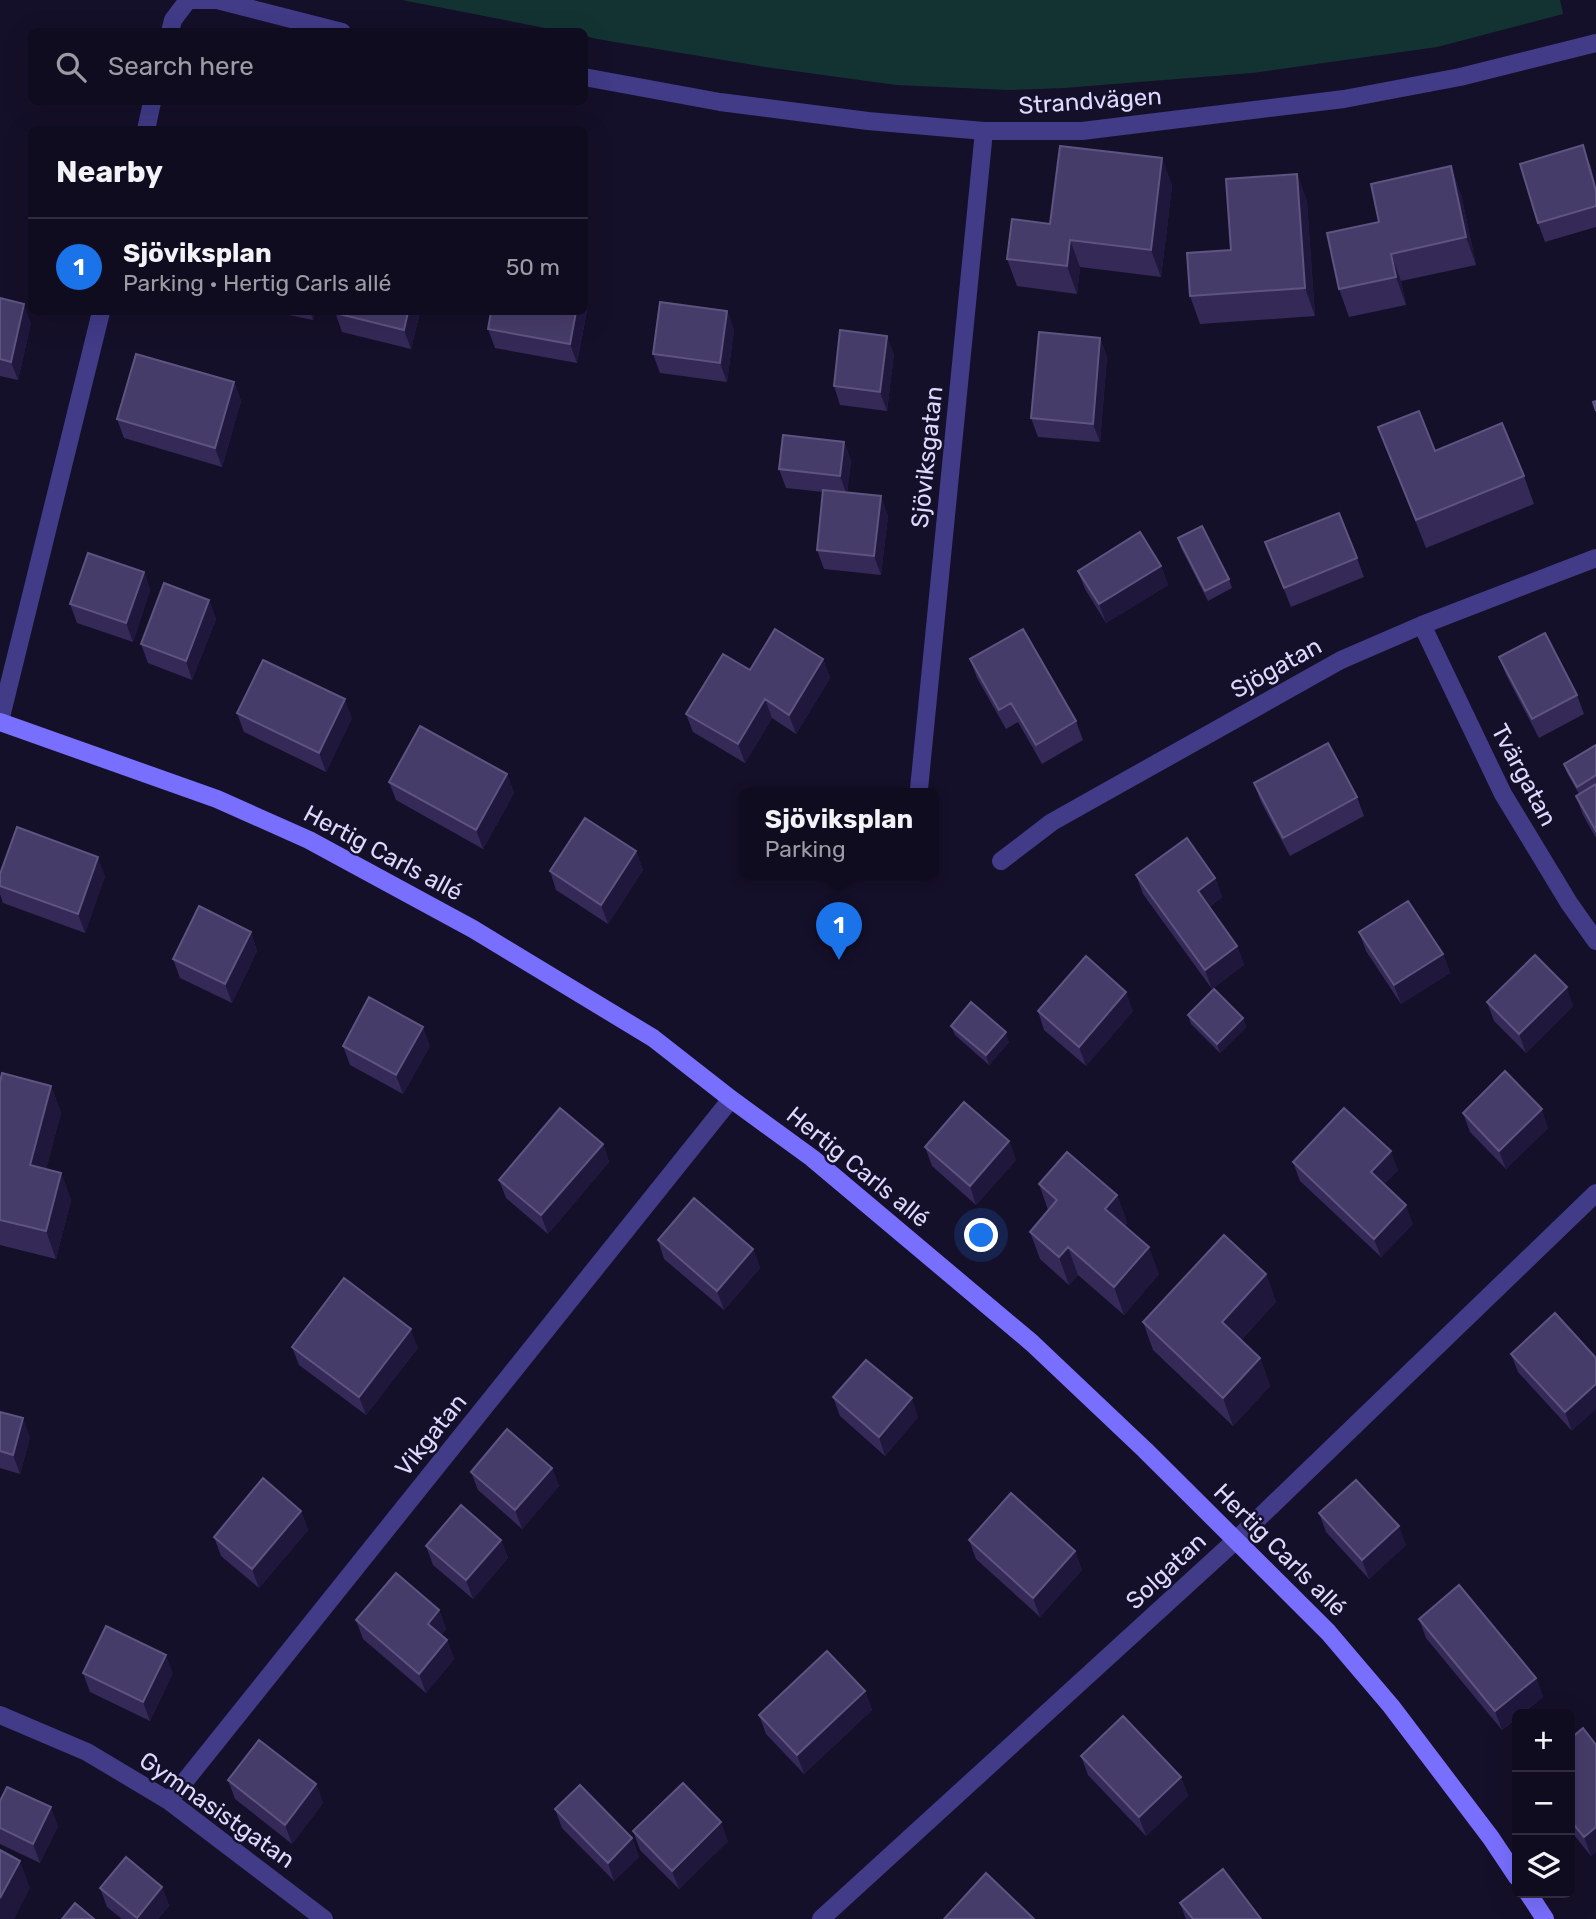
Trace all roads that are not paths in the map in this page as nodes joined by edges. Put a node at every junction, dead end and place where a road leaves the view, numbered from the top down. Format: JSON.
{"nodes":[{"id":1,"x":188,"y":0,"type":"edge"},
{"id":2,"x":216,"y":0,"type":"edge"},
{"id":3,"x":171,"y":28,"type":"edge"},
{"id":4,"x":326,"y":28,"type":"edge"},
{"id":5,"x":1596,"y":43,"type":"edge"},
{"id":6,"x":588,"y":78,"type":"edge"},
{"id":7,"x":151,"y":105,"type":"edge"},
{"id":8,"x":147,"y":126,"type":"edge"},
{"id":9,"x":984,"y":131,"type":"junction"},
{"id":10,"x":100,"y":315,"type":"edge"},
{"id":11,"x":1596,"y":558,"type":"edge"},
{"id":12,"x":1422,"y":625,"type":"junction"},
{"id":13,"x":0,"y":721,"type":"edge"},
{"id":14,"x":919,"y":788,"type":"edge"},
{"id":15,"x":1001,"y":861,"type":"dead end"},
{"id":16,"x":1596,"y":941,"type":"edge"},
{"id":17,"x":731,"y":1099,"type":"junction"},
{"id":18,"x":1596,"y":1193,"type":"edge"},
{"id":19,"x":1236,"y":1540,"type":"junction"},
{"id":20,"x":0,"y":1715,"type":"edge"},
{"id":21,"x":169,"y":1801,"type":"junction"},
{"id":22,"x":1512,"y":1870,"type":"edge"},
{"id":23,"x":1531,"y":1898,"type":"edge"},
{"id":24,"x":324,"y":1919,"type":"edge"},
{"id":25,"x":821,"y":1919,"type":"edge"},
{"id":26,"x":1545,"y":1919,"type":"edge"}],
"edges":[{"from":1,"to":2,"type":"street"},
{"from":1,"to":3,"type":"street"},
{"from":2,"to":4,"type":"street"},
{"from":5,"to":9,"type":"street","name":"Strandvägen"},
{"from":6,"to":9,"type":"street","name":"Strandvägen"},
{"from":7,"to":8,"type":"street"},
{"from":9,"to":14,"type":"street","name":"Sjöviksgatan"},
{"from":10,"to":13,"type":"street"},
{"from":11,"to":12,"type":"street","name":"Sjögatan"},
{"from":12,"to":15,"type":"street","name":"Sjögatan"},
{"from":12,"to":16,"type":"street","name":"Tvärgatan"},
{"from":13,"to":17,"type":"street","name":"Hertig Carls allé"},
{"from":17,"to":19,"type":"street","name":"Hertig Carls allé"},
{"from":17,"to":21,"type":"street","name":"Vikgatan"},
{"from":18,"to":19,"type":"street","name":"Solgatan"},
{"from":19,"to":22,"type":"street","name":"Hertig Carls allé"},
{"from":19,"to":25,"type":"street","name":"Solgatan"},
{"from":20,"to":21,"type":"street","name":"Gymnasistgatan"},
{"from":21,"to":24,"type":"street","name":"Gymnasistgatan"},
{"from":23,"to":26,"type":"street"}]}
